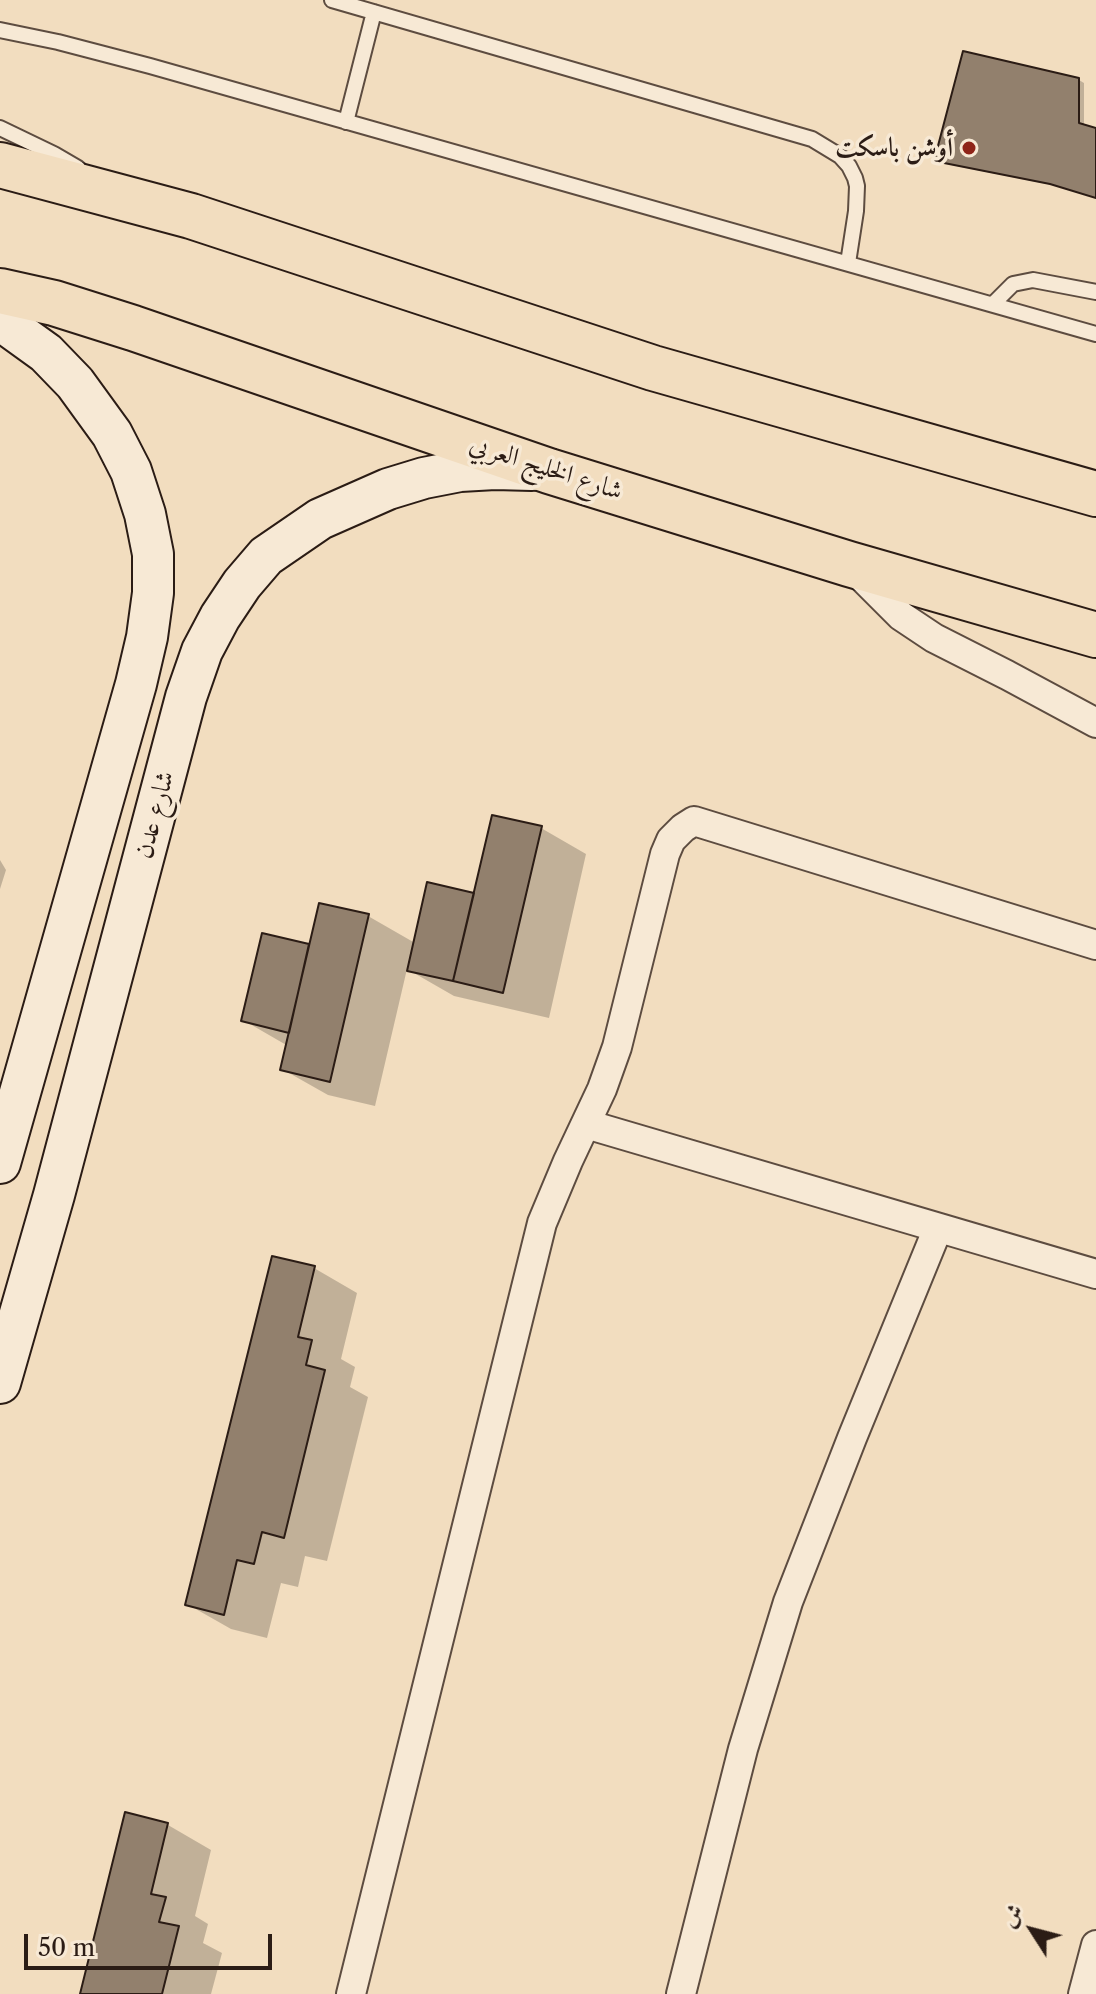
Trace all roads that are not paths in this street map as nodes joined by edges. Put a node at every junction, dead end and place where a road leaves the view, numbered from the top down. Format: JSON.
{"nodes":[{"id":1,"x":332,"y":0,"type":"edge"},
{"id":2,"x":374,"y":12,"type":"junction"},
{"id":3,"x":0,"y":30,"type":"edge"},
{"id":4,"x":346,"y":122,"type":"junction"},
{"id":5,"x":0,"y":128,"type":"edge"},
{"id":6,"x":0,"y":165,"type":"edge"},
{"id":7,"x":118,"y":196,"type":"junction"},
{"id":8,"x":848,"y":263,"type":"junction"},
{"id":9,"x":0,"y":291,"type":"edge"},
{"id":10,"x":1096,"y":292,"type":"edge"},
{"id":11,"x":993,"y":304,"type":"junction"},
{"id":12,"x":0,"y":320,"type":"edge"},
{"id":13,"x":1096,"y":334,"type":"edge"},
{"id":14,"x":549,"y":471,"type":"junction"},
{"id":15,"x":1096,"y":494,"type":"edge"},
{"id":16,"x":849,"y":564,"type":"junction"},
{"id":17,"x":1096,"y":635,"type":"edge"},
{"id":18,"x":1096,"y":723,"type":"edge"},
{"id":19,"x":109,"y":780,"type":"junction"},
{"id":20,"x":161,"y":792,"type":"junction"},
{"id":21,"x":1096,"y":945,"type":"edge"},
{"id":22,"x":19,"y":1097,"type":"junction"},
{"id":23,"x":76,"y":1110,"type":"junction"},
{"id":24,"x":586,"y":1124,"type":"junction"},
{"id":25,"x":0,"y":1163,"type":"edge"},
{"id":26,"x":938,"y":1228,"type":"junction"},
{"id":27,"x":1096,"y":1274,"type":"edge"},
{"id":28,"x":0,"y":1383,"type":"edge"},
{"id":29,"x":1096,"y":1945,"type":"edge"},
{"id":30,"x":351,"y":1994,"type":"edge"},
{"id":31,"x":681,"y":1994,"type":"edge"},
{"id":32,"x":1083,"y":1994,"type":"edge"}],
"edges":[{"from":1,"to":2,"type":"lane"},
{"from":2,"to":4,"type":"lane"},
{"from":2,"to":8,"type":"lane"},
{"from":3,"to":4,"type":"lane"},
{"from":4,"to":8,"type":"lane"},
{"from":5,"to":7,"type":"lane"},
{"from":6,"to":7,"type":"main road"},
{"from":7,"to":15,"type":"main road"},
{"from":8,"to":11,"type":"lane"},
{"from":9,"to":14,"type":"main road","name":"شارع الخليج العربي"},
{"from":10,"to":11,"type":"lane"},
{"from":11,"to":13,"type":"lane"},
{"from":12,"to":19,"type":"main road","name":"شارع عدن"},
{"from":14,"to":16,"type":"main road","name":"شارع الخليج العربي"},
{"from":14,"to":20,"type":"main road","name":"شارع عدن"},
{"from":16,"to":17,"type":"main road","name":"شارع الخليج العربي"},
{"from":16,"to":18,"type":"street"},
{"from":19,"to":20,"type":"main road"},
{"from":19,"to":22,"type":"main road","name":"شارع عدن"},
{"from":20,"to":23,"type":"main road","name":"شارع عدن"},
{"from":21,"to":24,"type":"street"},
{"from":22,"to":23,"type":"main road"},
{"from":22,"to":25,"type":"main road","name":"شارع عدن"},
{"from":23,"to":28,"type":"main road","name":"شارع عدن"},
{"from":24,"to":26,"type":"street"},
{"from":24,"to":30,"type":"street"},
{"from":26,"to":27,"type":"street"},
{"from":26,"to":31,"type":"street"},
{"from":29,"to":32,"type":"street"}]}
